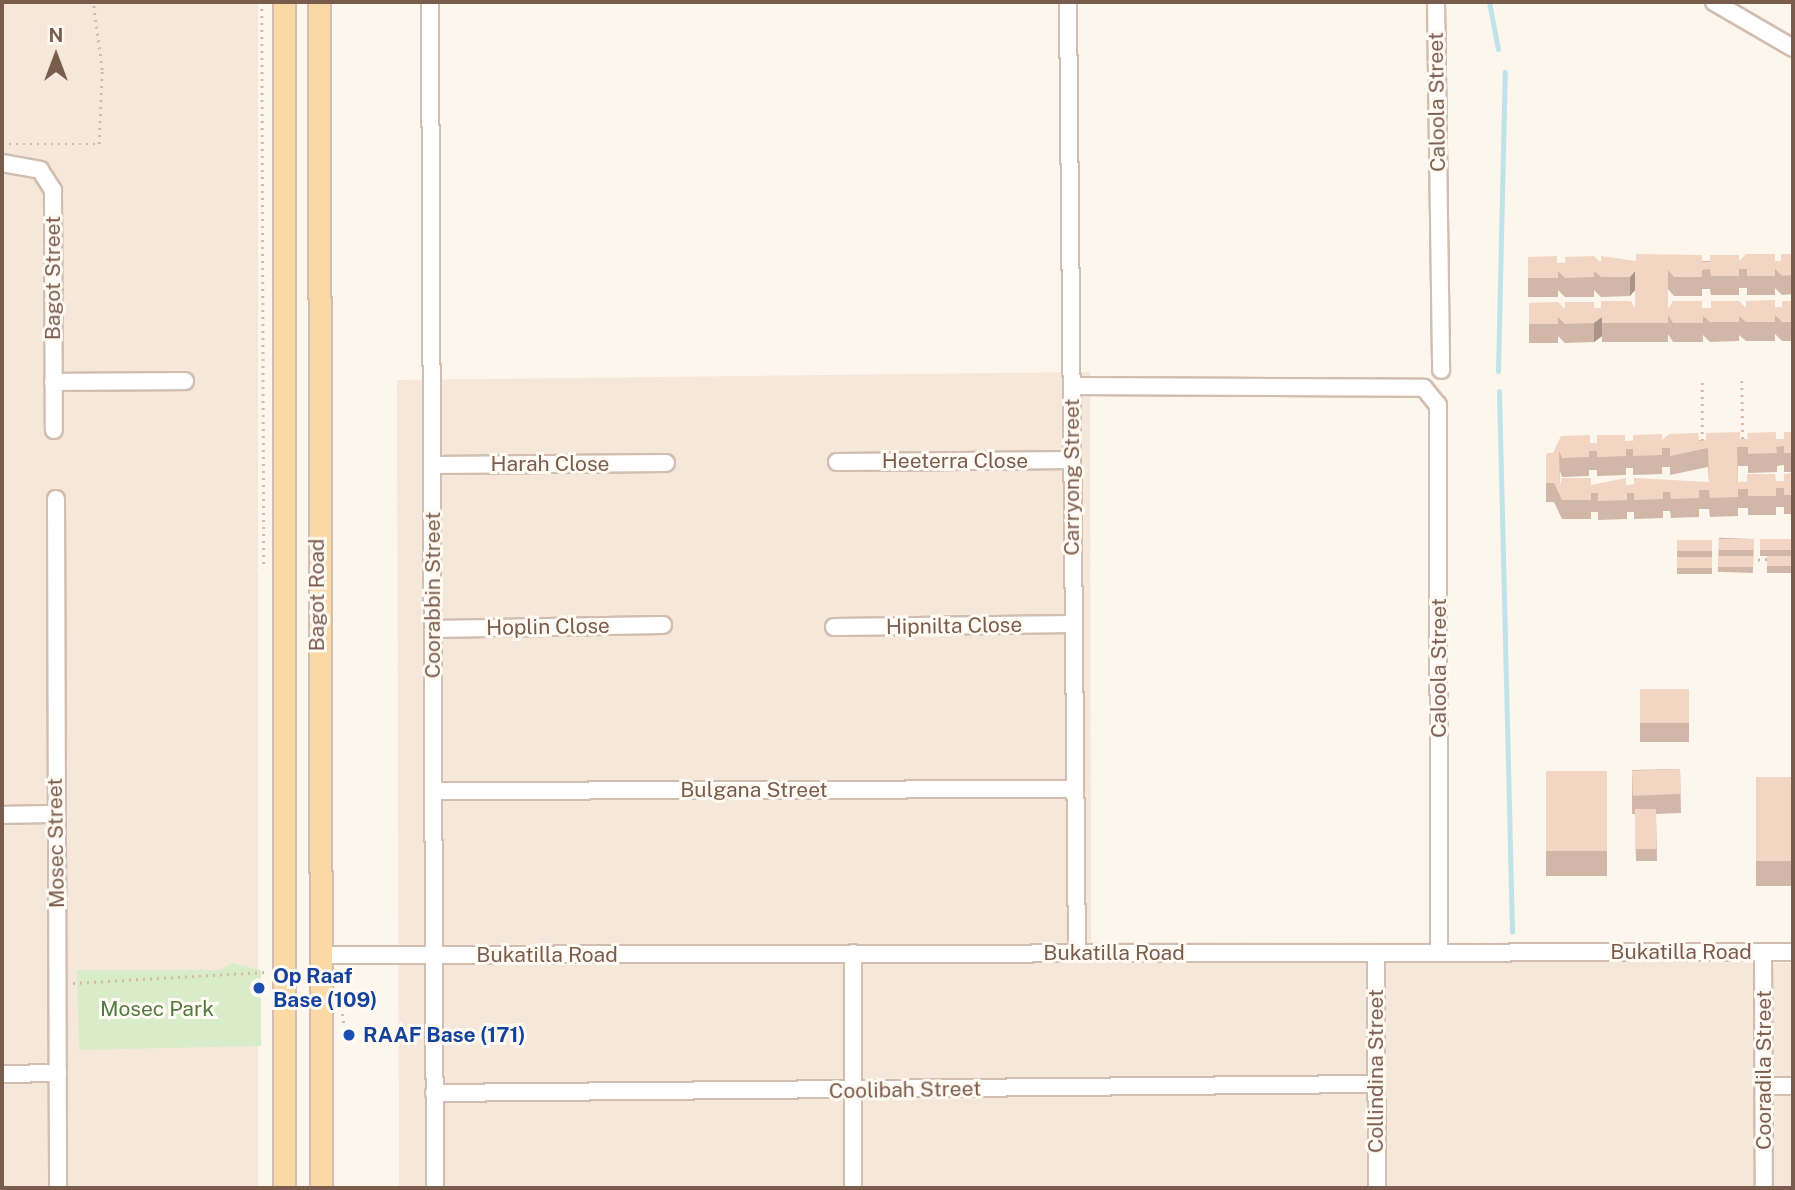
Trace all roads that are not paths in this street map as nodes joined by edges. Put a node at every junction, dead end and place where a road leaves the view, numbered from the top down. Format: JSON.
{"nodes":[{"id":1,"x":284,"y":2,"type":"edge"},
{"id":2,"x":319,"y":2,"type":"edge"},
{"id":3,"x":430,"y":2,"type":"edge"},
{"id":4,"x":1068,"y":2,"type":"edge"},
{"id":5,"x":1436,"y":2,"type":"edge"},
{"id":6,"x":1714,"y":2,"type":"edge"},
{"id":7,"x":1793,"y":48,"type":"edge"},
{"id":8,"x":2,"y":163,"type":"edge"},
{"id":9,"x":1441,"y":370,"type":"dead end"},
{"id":10,"x":53,"y":382,"type":"junction"},
{"id":11,"x":185,"y":382,"type":"dead end"},
{"id":12,"x":1072,"y":386,"type":"junction"},
{"id":13,"x":54,"y":430,"type":"dead end"},
{"id":14,"x":1072,"y":460,"type":"junction"},
{"id":15,"x":837,"y":462,"type":"dead end"},
{"id":16,"x":666,"y":463,"type":"dead end"},
{"id":17,"x":434,"y":465,"type":"junction"},
{"id":18,"x":56,"y":499,"type":"dead end"},
{"id":19,"x":1073,"y":624,"type":"junction"},
{"id":20,"x":663,"y":625,"type":"dead end"},
{"id":21,"x":834,"y":627,"type":"dead end"},
{"id":22,"x":433,"y":629,"type":"junction"},
{"id":23,"x":1074,"y":789,"type":"junction"},
{"id":24,"x":433,"y":791,"type":"junction"},
{"id":25,"x":55,"y":814,"type":"junction"},
{"id":26,"x":2,"y":815,"type":"edge"},
{"id":27,"x":1763,"y":952,"type":"junction"},
{"id":28,"x":1793,"y":952,"type":"edge"},
{"id":29,"x":853,"y":953,"type":"junction"},
{"id":30,"x":1077,"y":953,"type":"junction"},
{"id":31,"x":1439,"y":953,"type":"junction"},
{"id":32,"x":1376,"y":954,"type":"junction"},
{"id":33,"x":319,"y":955,"type":"junction"},
{"id":34,"x":435,"y":955,"type":"junction"},
{"id":35,"x":58,"y":1073,"type":"junction"},
{"id":36,"x":2,"y":1074,"type":"edge"},
{"id":37,"x":1376,"y":1084,"type":"junction"},
{"id":38,"x":1764,"y":1086,"type":"junction"},
{"id":39,"x":1793,"y":1086,"type":"edge"},
{"id":40,"x":853,"y":1091,"type":"junction"},
{"id":41,"x":434,"y":1093,"type":"junction"},
{"id":42,"x":58,"y":1188,"type":"edge"},
{"id":43,"x":284,"y":1188,"type":"edge"},
{"id":44,"x":321,"y":1188,"type":"edge"},
{"id":45,"x":435,"y":1188,"type":"edge"},
{"id":46,"x":853,"y":1188,"type":"edge"},
{"id":47,"x":1377,"y":1188,"type":"edge"},
{"id":48,"x":1764,"y":1188,"type":"edge"}],
"edges":[{"from":1,"to":43,"type":"main road","name":"Bagot Road"},
{"from":2,"to":33,"type":"main road","name":"Bagot Road"},
{"from":3,"to":17,"type":"street","name":"Coorabbin Street"},
{"from":4,"to":12,"type":"street","name":"Carryong Street"},
{"from":5,"to":9,"type":"street","name":"Caloola Street"},
{"from":6,"to":7,"type":"street"},
{"from":8,"to":10,"type":"street","name":"Bagot Street"},
{"from":10,"to":11,"type":"street"},
{"from":10,"to":13,"type":"street","name":"Bagot Street"},
{"from":12,"to":14,"type":"street","name":"Carryong Street"},
{"from":12,"to":31,"type":"street","name":"Caloola Street"},
{"from":14,"to":15,"type":"street","name":"Heeterra Close"},
{"from":14,"to":19,"type":"street","name":"Carryong Street"},
{"from":16,"to":17,"type":"street","name":"Harah Close"},
{"from":17,"to":22,"type":"street","name":"Coorabbin Street"},
{"from":18,"to":25,"type":"street","name":"Mosec Street"},
{"from":19,"to":21,"type":"street","name":"Hipnilta Close"},
{"from":19,"to":23,"type":"street","name":"Carryong Street"},
{"from":20,"to":22,"type":"street","name":"Hoplin Close"},
{"from":22,"to":24,"type":"street","name":"Coorabbin Street"},
{"from":23,"to":24,"type":"street","name":"Bulgana Street"},
{"from":23,"to":30,"type":"street","name":"Carryong Street"},
{"from":24,"to":34,"type":"street","name":"Coorabbin Street"},
{"from":25,"to":26,"type":"street"},
{"from":25,"to":35,"type":"street","name":"Mosec Street"},
{"from":27,"to":28,"type":"street","name":"Bukatilla Road"},
{"from":27,"to":31,"type":"street","name":"Bukatilla Road"},
{"from":27,"to":38,"type":"street","name":"Cooradila Street"},
{"from":29,"to":30,"type":"street","name":"Bukatilla Road"},
{"from":29,"to":34,"type":"street","name":"Bukatilla Road"},
{"from":29,"to":40,"type":"street"},
{"from":30,"to":32,"type":"street","name":"Bukatilla Road"},
{"from":31,"to":32,"type":"street","name":"Bukatilla Road"},
{"from":32,"to":37,"type":"street","name":"Collindina Street"},
{"from":33,"to":34,"type":"street","name":"Bukatilla Road"},
{"from":33,"to":44,"type":"main road","name":"Bagot Road"},
{"from":34,"to":41,"type":"street","name":"Coorabbin Street"},
{"from":35,"to":36,"type":"street"},
{"from":35,"to":42,"type":"street","name":"Mosec Street"},
{"from":37,"to":40,"type":"street","name":"Coolibah Street"},
{"from":37,"to":47,"type":"street","name":"Collindina Street"},
{"from":38,"to":39,"type":"street"},
{"from":38,"to":48,"type":"street","name":"Cooradila Street"},
{"from":40,"to":41,"type":"street","name":"Coolibah Street"},
{"from":40,"to":46,"type":"street"},
{"from":41,"to":45,"type":"street","name":"Coorabbin Street"}]}
